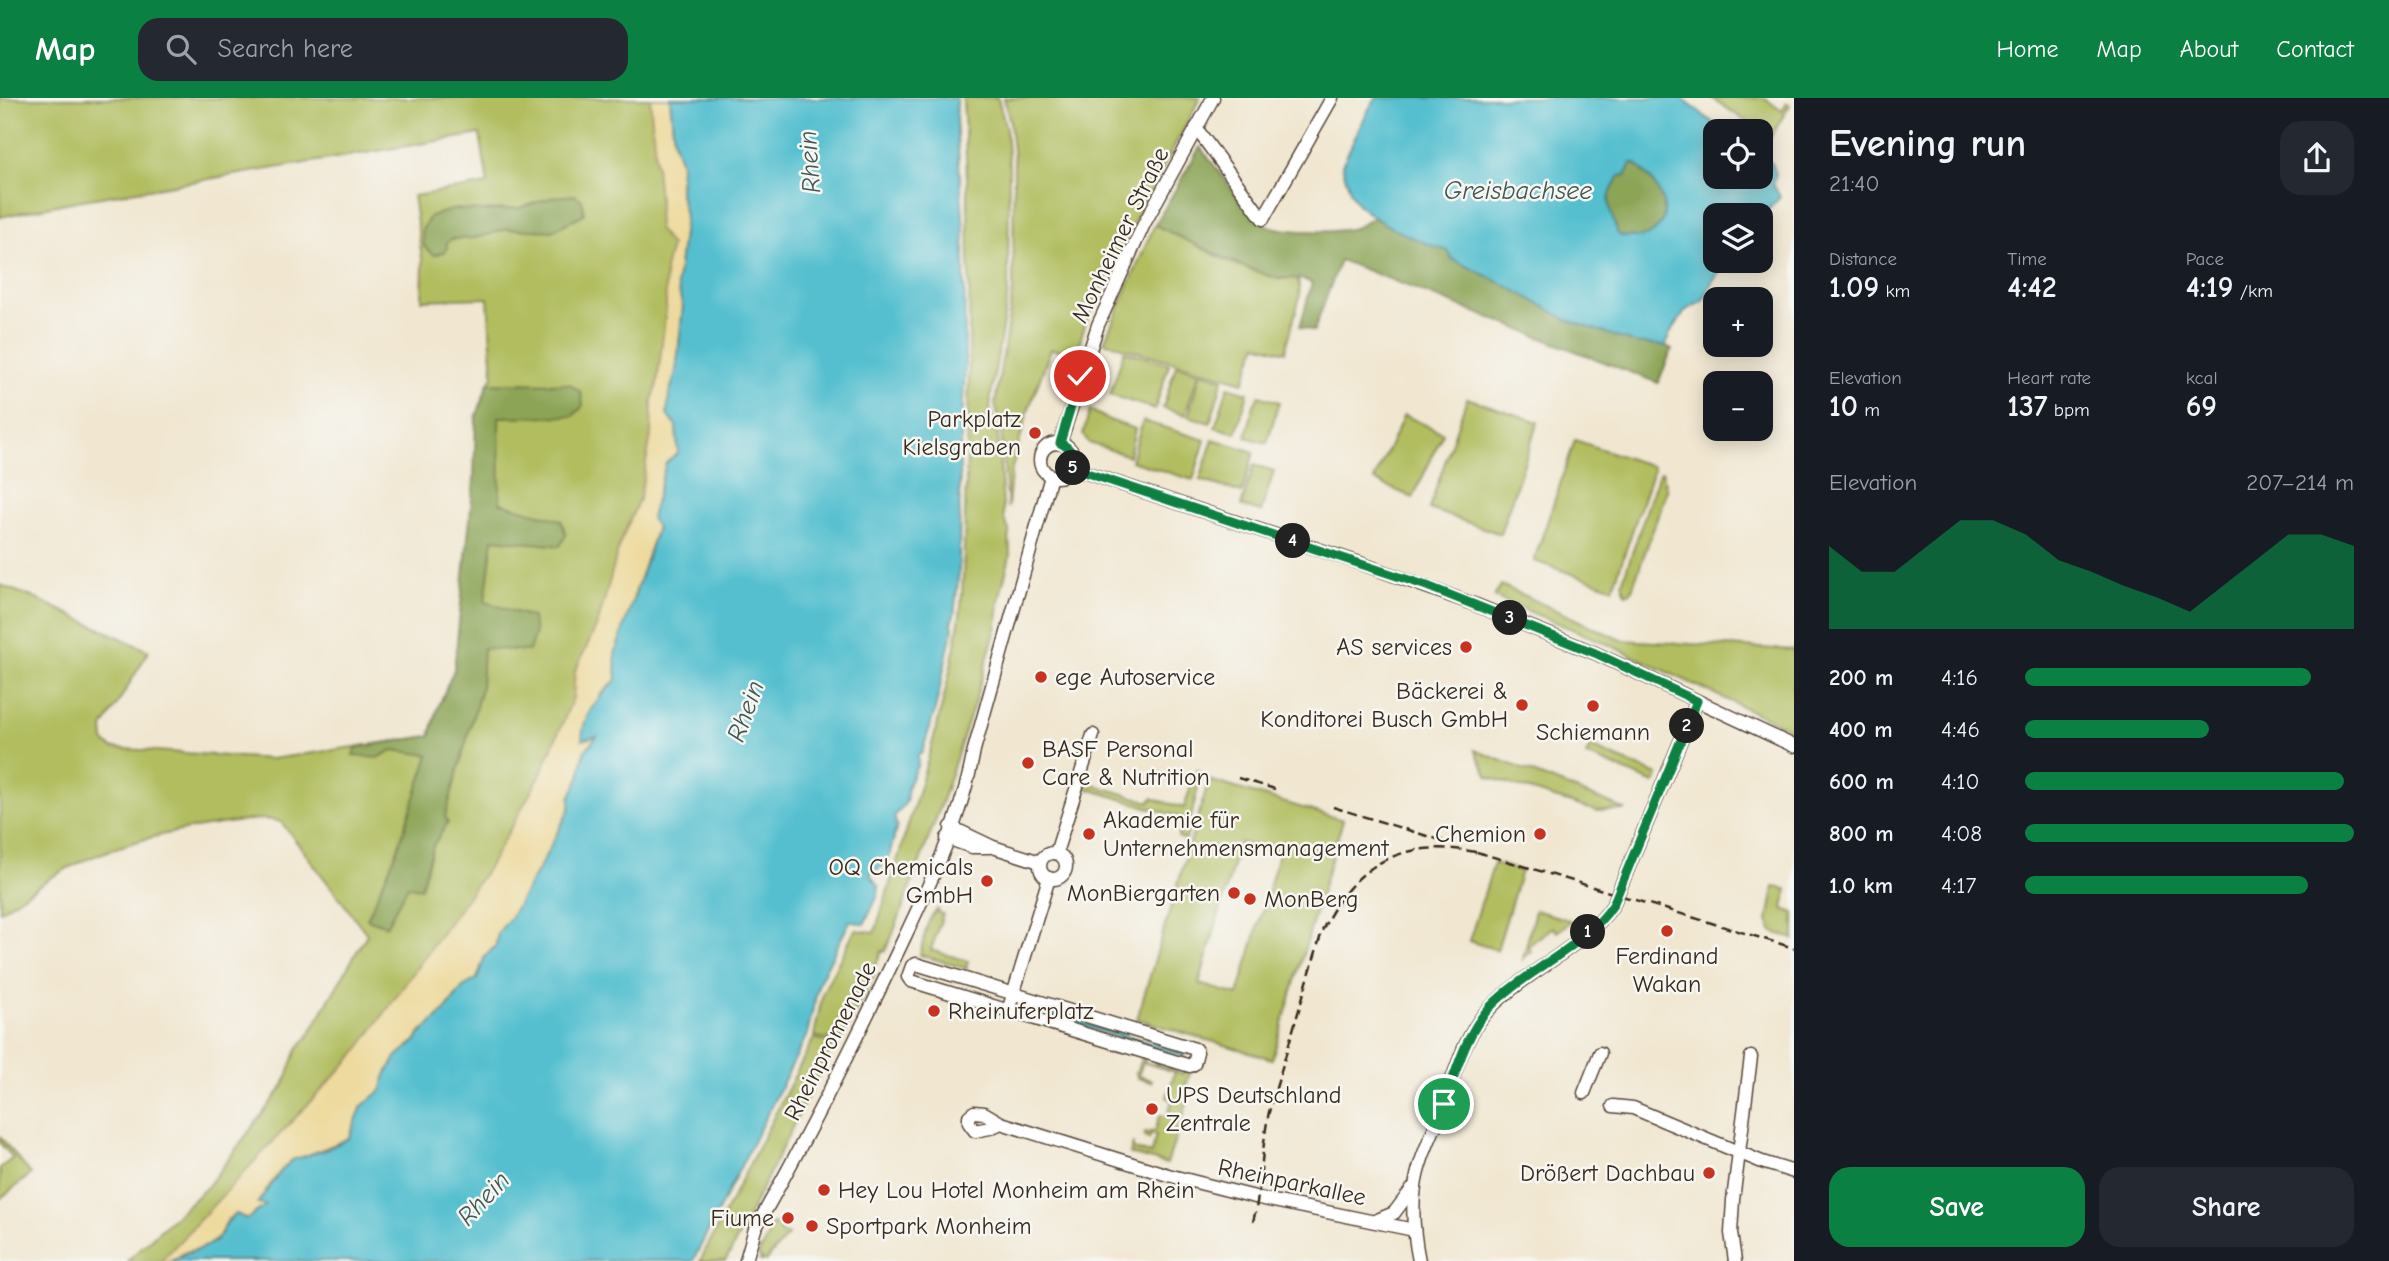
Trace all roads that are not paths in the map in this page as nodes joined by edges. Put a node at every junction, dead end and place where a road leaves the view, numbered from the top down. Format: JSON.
{"nodes":[{"id":1,"x":1213,"y":98,"type":"edge"},
{"id":2,"x":1332,"y":98,"type":"edge"},
{"id":3,"x":1196,"y":128,"type":"junction"},
{"id":4,"x":1060,"y":443,"type":"junction"},
{"id":5,"x":1072,"y":468,"type":"junction"},
{"id":6,"x":1051,"y":476,"type":"junction"},
{"id":7,"x":1697,"y":701,"type":"junction"},
{"id":8,"x":1093,"y":735,"type":"dead end"},
{"id":9,"x":1794,"y":746,"type":"edge"},
{"id":10,"x":949,"y":833,"type":"junction"},
{"id":11,"x":1056,"y":853,"type":"junction"},
{"id":12,"x":1040,"y":862,"type":"junction"},
{"id":13,"x":1049,"y":878,"type":"junction"},
{"id":14,"x":1013,"y":993,"type":"junction"},
{"id":15,"x":1008,"y":1011,"type":"junction"},
{"id":16,"x":1600,"y":1053,"type":"dead end"},
{"id":17,"x":1751,"y":1057,"type":"dead end"},
{"id":18,"x":1584,"y":1093,"type":"dead end"},
{"id":19,"x":1614,"y":1106,"type":"dead end"},
{"id":20,"x":1002,"y":1122,"type":"dead end"},
{"id":21,"x":1738,"y":1152,"type":"junction"},
{"id":22,"x":1794,"y":1172,"type":"edge"},
{"id":23,"x":1415,"y":1185,"type":"junction"},
{"id":24,"x":1373,"y":1221,"type":"junction"},
{"id":25,"x":1414,"y":1230,"type":"junction"},
{"id":26,"x":740,"y":1261,"type":"edge"},
{"id":27,"x":747,"y":1261,"type":"edge"},
{"id":28,"x":1419,"y":1261,"type":"edge"},
{"id":29,"x":1735,"y":1261,"type":"edge"}],
"edges":[{"from":1,"to":3,"type":"street","name":"Monheimer Straße"},
{"from":2,"to":3,"type":"street","name":"Monheimer Straße"},
{"from":3,"to":4,"type":"street","name":"Monheimer Straße"},
{"from":4,"to":5,"type":"street"},
{"from":4,"to":6,"type":"street"},
{"from":5,"to":6,"type":"street"},
{"from":5,"to":7,"type":"street"},
{"from":6,"to":10,"type":"street","name":"Rheinpromenade"},
{"from":7,"to":9,"type":"street"},
{"from":7,"to":23,"type":"street"},
{"from":8,"to":11,"type":"street"},
{"from":10,"to":12,"type":"street"},
{"from":10,"to":27,"type":"street","name":"Rheinpromenade"},
{"from":11,"to":12,"type":"street"},
{"from":11,"to":13,"type":"street"},
{"from":12,"to":13,"type":"street"},
{"from":13,"to":14,"type":"street"},
{"from":14,"to":15,"type":"street"},
{"from":14,"to":15,"type":"street","name":"Rheinpromenade"},
{"from":14,"to":15,"type":"street","name":"Rheinpromenade"},
{"from":16,"to":18,"type":"street"},
{"from":17,"to":21,"type":"street"},
{"from":19,"to":21,"type":"street"},
{"from":20,"to":24,"type":"street","name":"Rheinparkallee"},
{"from":21,"to":22,"type":"street"},
{"from":21,"to":29,"type":"street"},
{"from":23,"to":24,"type":"street"},
{"from":23,"to":25,"type":"street"},
{"from":24,"to":25,"type":"street","name":"Rheinparkallee"},
{"from":25,"to":28,"type":"street"},
{"from":26,"to":27,"type":"street"}]}
